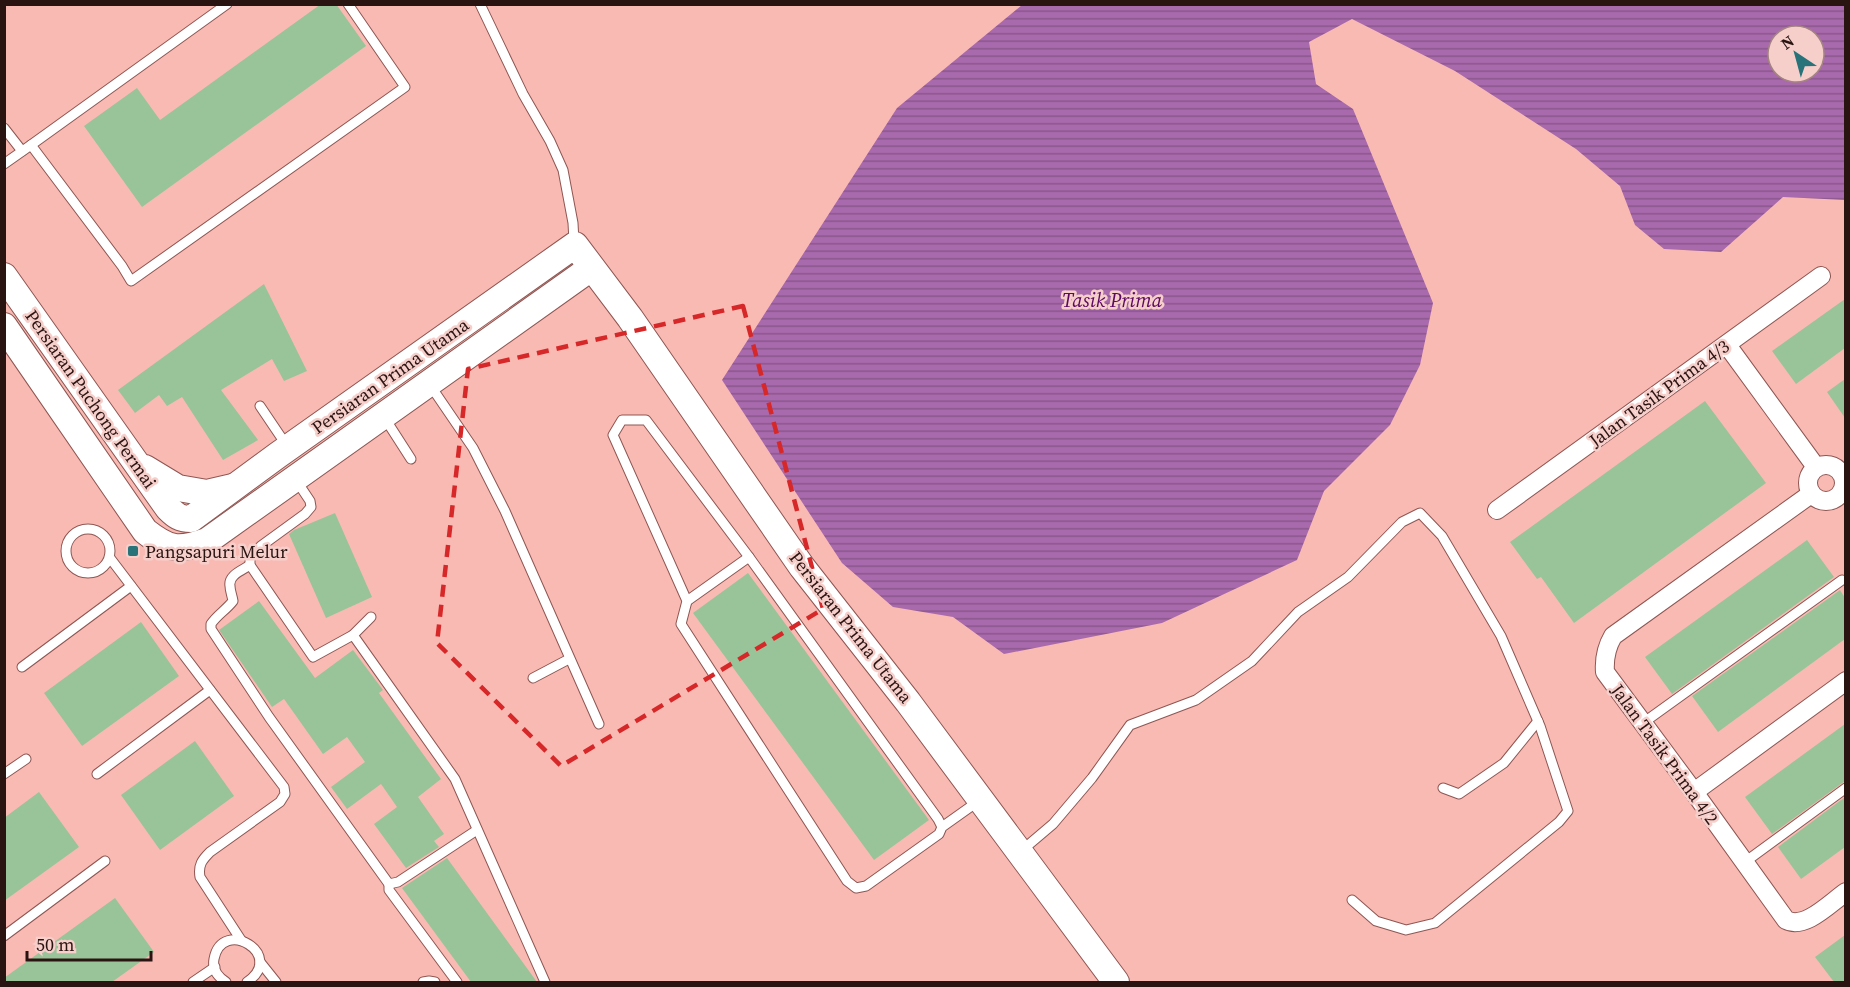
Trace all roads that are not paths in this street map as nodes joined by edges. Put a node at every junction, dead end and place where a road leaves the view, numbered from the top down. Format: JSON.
{"nodes":[{"id":1,"x":227,"y":4,"type":"edge"},
{"id":2,"x":348,"y":4,"type":"edge"},
{"id":3,"x":480,"y":4,"type":"edge"},
{"id":4,"x":4,"y":128,"type":"edge"},
{"id":5,"x":31,"y":145,"type":"junction"},
{"id":6,"x":22,"y":152,"type":"junction"},
{"id":7,"x":4,"y":164,"type":"edge"},
{"id":8,"x":574,"y":245,"type":"junction"},
{"id":9,"x":591,"y":268,"type":"junction"},
{"id":10,"x":1821,"y":276,"type":"dead end"},
{"id":11,"x":9,"y":292,"type":"edge"},
{"id":12,"x":33,"y":317,"type":"junction"},
{"id":13,"x":6,"y":332,"type":"edge"},
{"id":14,"x":1727,"y":345,"type":"junction"},
{"id":15,"x":428,"y":383,"type":"junction"},
{"id":16,"x":260,"y":406,"type":"dead end"},
{"id":17,"x":383,"y":415,"type":"junction"},
{"id":18,"x":283,"y":451,"type":"junction"},
{"id":19,"x":411,"y":459,"type":"dead end"},
{"id":20,"x":134,"y":462,"type":"junction"},
{"id":21,"x":1816,"y":467,"type":"junction"},
{"id":22,"x":1843,"y":470,"type":"edge"},
{"id":23,"x":294,"y":478,"type":"junction"},
{"id":24,"x":237,"y":486,"type":"junction"},
{"id":25,"x":1811,"y":494,"type":"junction"},
{"id":26,"x":1840,"y":506,"type":"edge"},
{"id":27,"x":1497,"y":510,"type":"dead end"},
{"id":28,"x":182,"y":519,"type":"junction"},
{"id":29,"x":173,"y":548,"type":"junction"},
{"id":30,"x":748,"y":557,"type":"junction"},
{"id":31,"x":110,"y":558,"type":"junction"},
{"id":32,"x":250,"y":565,"type":"junction"},
{"id":33,"x":1842,"y":580,"type":"dead end"},
{"id":34,"x":131,"y":586,"type":"junction"},
{"id":35,"x":687,"y":601,"type":"junction"},
{"id":36,"x":371,"y":617,"type":"dead end"},
{"id":37,"x":353,"y":635,"type":"junction"},
{"id":38,"x":569,"y":659,"type":"junction"},
{"id":39,"x":22,"y":667,"type":"dead end"},
{"id":40,"x":533,"y":678,"type":"dead end"},
{"id":41,"x":1845,"y":681,"type":"edge"},
{"id":42,"x":210,"y":690,"type":"junction"},
{"id":43,"x":1538,"y":721,"type":"junction"},
{"id":44,"x":599,"y":723,"type":"dead end"},
{"id":45,"x":1643,"y":723,"type":"junction"},
{"id":46,"x":26,"y":759,"type":"dead end"},
{"id":47,"x":4,"y":774,"type":"edge"},
{"id":48,"x":98,"y":774,"type":"dead end"},
{"id":49,"x":1443,"y":788,"type":"dead end"},
{"id":50,"x":1845,"y":788,"type":"edge"},
{"id":51,"x":1694,"y":792,"type":"junction"},
{"id":52,"x":981,"y":800,"type":"junction"},
{"id":53,"x":942,"y":827,"type":"junction"},
{"id":54,"x":477,"y":830,"type":"junction"},
{"id":55,"x":1020,"y":852,"type":"junction"},
{"id":56,"x":105,"y":861,"type":"dead end"},
{"id":57,"x":1745,"y":862,"type":"junction"},
{"id":58,"x":389,"y":884,"type":"junction"},
{"id":59,"x":1845,"y":892,"type":"edge"},
{"id":60,"x":1353,"y":900,"type":"dead end"},
{"id":61,"x":4,"y":936,"type":"edge"},
{"id":62,"x":241,"y":940,"type":"junction"},
{"id":63,"x":260,"y":962,"type":"junction"},
{"id":64,"x":215,"y":967,"type":"junction"},
{"id":65,"x":193,"y":982,"type":"edge"},
{"id":66,"x":226,"y":982,"type":"edge"},
{"id":67,"x":247,"y":982,"type":"edge"},
{"id":68,"x":276,"y":982,"type":"edge"},
{"id":69,"x":423,"y":982,"type":"edge"},
{"id":70,"x":435,"y":982,"type":"edge"},
{"id":71,"x":457,"y":982,"type":"edge"},
{"id":72,"x":545,"y":982,"type":"edge"},
{"id":73,"x":1116,"y":982,"type":"edge"}],
"edges":[{"from":1,"to":5,"type":"lane"},
{"from":2,"to":5,"type":"lane"},
{"from":3,"to":8,"type":"lane"},
{"from":4,"to":6,"type":"lane"},
{"from":5,"to":6,"type":"lane"},
{"from":6,"to":7,"type":"lane"},
{"from":8,"to":9,"type":"main road","name":"Persiaran Prima Utama"},
{"from":8,"to":18,"type":"main road","name":"Persiaran Prima Utama"},
{"from":9,"to":15,"type":"main road","name":"Persiaran Prima Utama"},
{"from":9,"to":52,"type":"main road","name":"Persiaran Prima Utama"},
{"from":10,"to":14,"type":"street","name":"Jalan Tasik Prima 4/3"},
{"from":11,"to":12,"type":"main road","name":"Persiaran Puchong Permai"},
{"from":12,"to":13,"type":"street"},
{"from":12,"to":20,"type":"main road","name":"Persiaran Puchong Permai"},
{"from":13,"to":29,"type":"main road","name":"Persiaran Puchong Permai"},
{"from":14,"to":21,"type":"street"},
{"from":14,"to":27,"type":"street","name":"Jalan Tasik Prima 4/3"},
{"from":15,"to":17,"type":"main road","name":"Persiaran Prima Utama"},
{"from":15,"to":38,"type":"lane"},
{"from":16,"to":18,"type":"lane"},
{"from":17,"to":19,"type":"lane"},
{"from":17,"to":23,"type":"main road","name":"Persiaran Prima Utama"},
{"from":18,"to":23,"type":"main road"},
{"from":18,"to":24,"type":"main road","name":"Persiaran Prima Utama"},
{"from":20,"to":24,"type":"main road"},
{"from":20,"to":28,"type":"main road","name":"Persiaran Puchong Permai"},
{"from":21,"to":22,"type":"street"},
{"from":21,"to":25,"type":"street"},
{"from":22,"to":26,"type":"street"},
{"from":23,"to":29,"type":"main road","name":"Persiaran Prima Utama"},
{"from":23,"to":32,"type":"lane"},
{"from":24,"to":28,"type":"main road","name":"Persiaran Prima Utama"},
{"from":25,"to":26,"type":"street"},
{"from":25,"to":45,"type":"street","name":"Jalan Tasik Prima 4/2"},
{"from":28,"to":29,"type":"main road"},
{"from":30,"to":35,"type":"lane"},
{"from":30,"to":35,"type":"lane"},
{"from":30,"to":53,"type":"lane"},
{"from":31,"to":31,"type":"lane"},
{"from":31,"to":34,"type":"lane"},
{"from":32,"to":37,"type":"lane"},
{"from":32,"to":58,"type":"lane"},
{"from":33,"to":45,"type":"lane"},
{"from":34,"to":39,"type":"lane"},
{"from":34,"to":42,"type":"lane"},
{"from":35,"to":53,"type":"lane"},
{"from":36,"to":37,"type":"lane"},
{"from":37,"to":54,"type":"lane"},
{"from":38,"to":40,"type":"lane"},
{"from":38,"to":44,"type":"lane"},
{"from":41,"to":51,"type":"street"},
{"from":42,"to":48,"type":"lane"},
{"from":42,"to":62,"type":"lane"},
{"from":43,"to":49,"type":"lane"},
{"from":43,"to":55,"type":"lane"},
{"from":43,"to":60,"type":"lane"},
{"from":45,"to":51,"type":"street","name":"Jalan Tasik Prima 4/2"},
{"from":46,"to":47,"type":"lane"},
{"from":50,"to":57,"type":"lane"},
{"from":51,"to":57,"type":"street","name":"Jalan Tasik Prima 4/2"},
{"from":52,"to":53,"type":"lane"},
{"from":52,"to":55,"type":"main road","name":"Persiaran Prima Utama"},
{"from":54,"to":58,"type":"lane"},
{"from":54,"to":72,"type":"lane"},
{"from":55,"to":73,"type":"main road","name":"Persiaran Prima Utama"},
{"from":56,"to":61,"type":"lane"},
{"from":57,"to":59,"type":"street","name":"Jalan Tasik Prima 4/2"},
{"from":58,"to":71,"type":"lane"},
{"from":62,"to":63,"type":"lane"},
{"from":62,"to":64,"type":"lane"},
{"from":63,"to":67,"type":"lane"},
{"from":63,"to":68,"type":"lane"},
{"from":64,"to":65,"type":"lane"},
{"from":64,"to":66,"type":"lane"},
{"from":69,"to":70,"type":"lane"}]}
